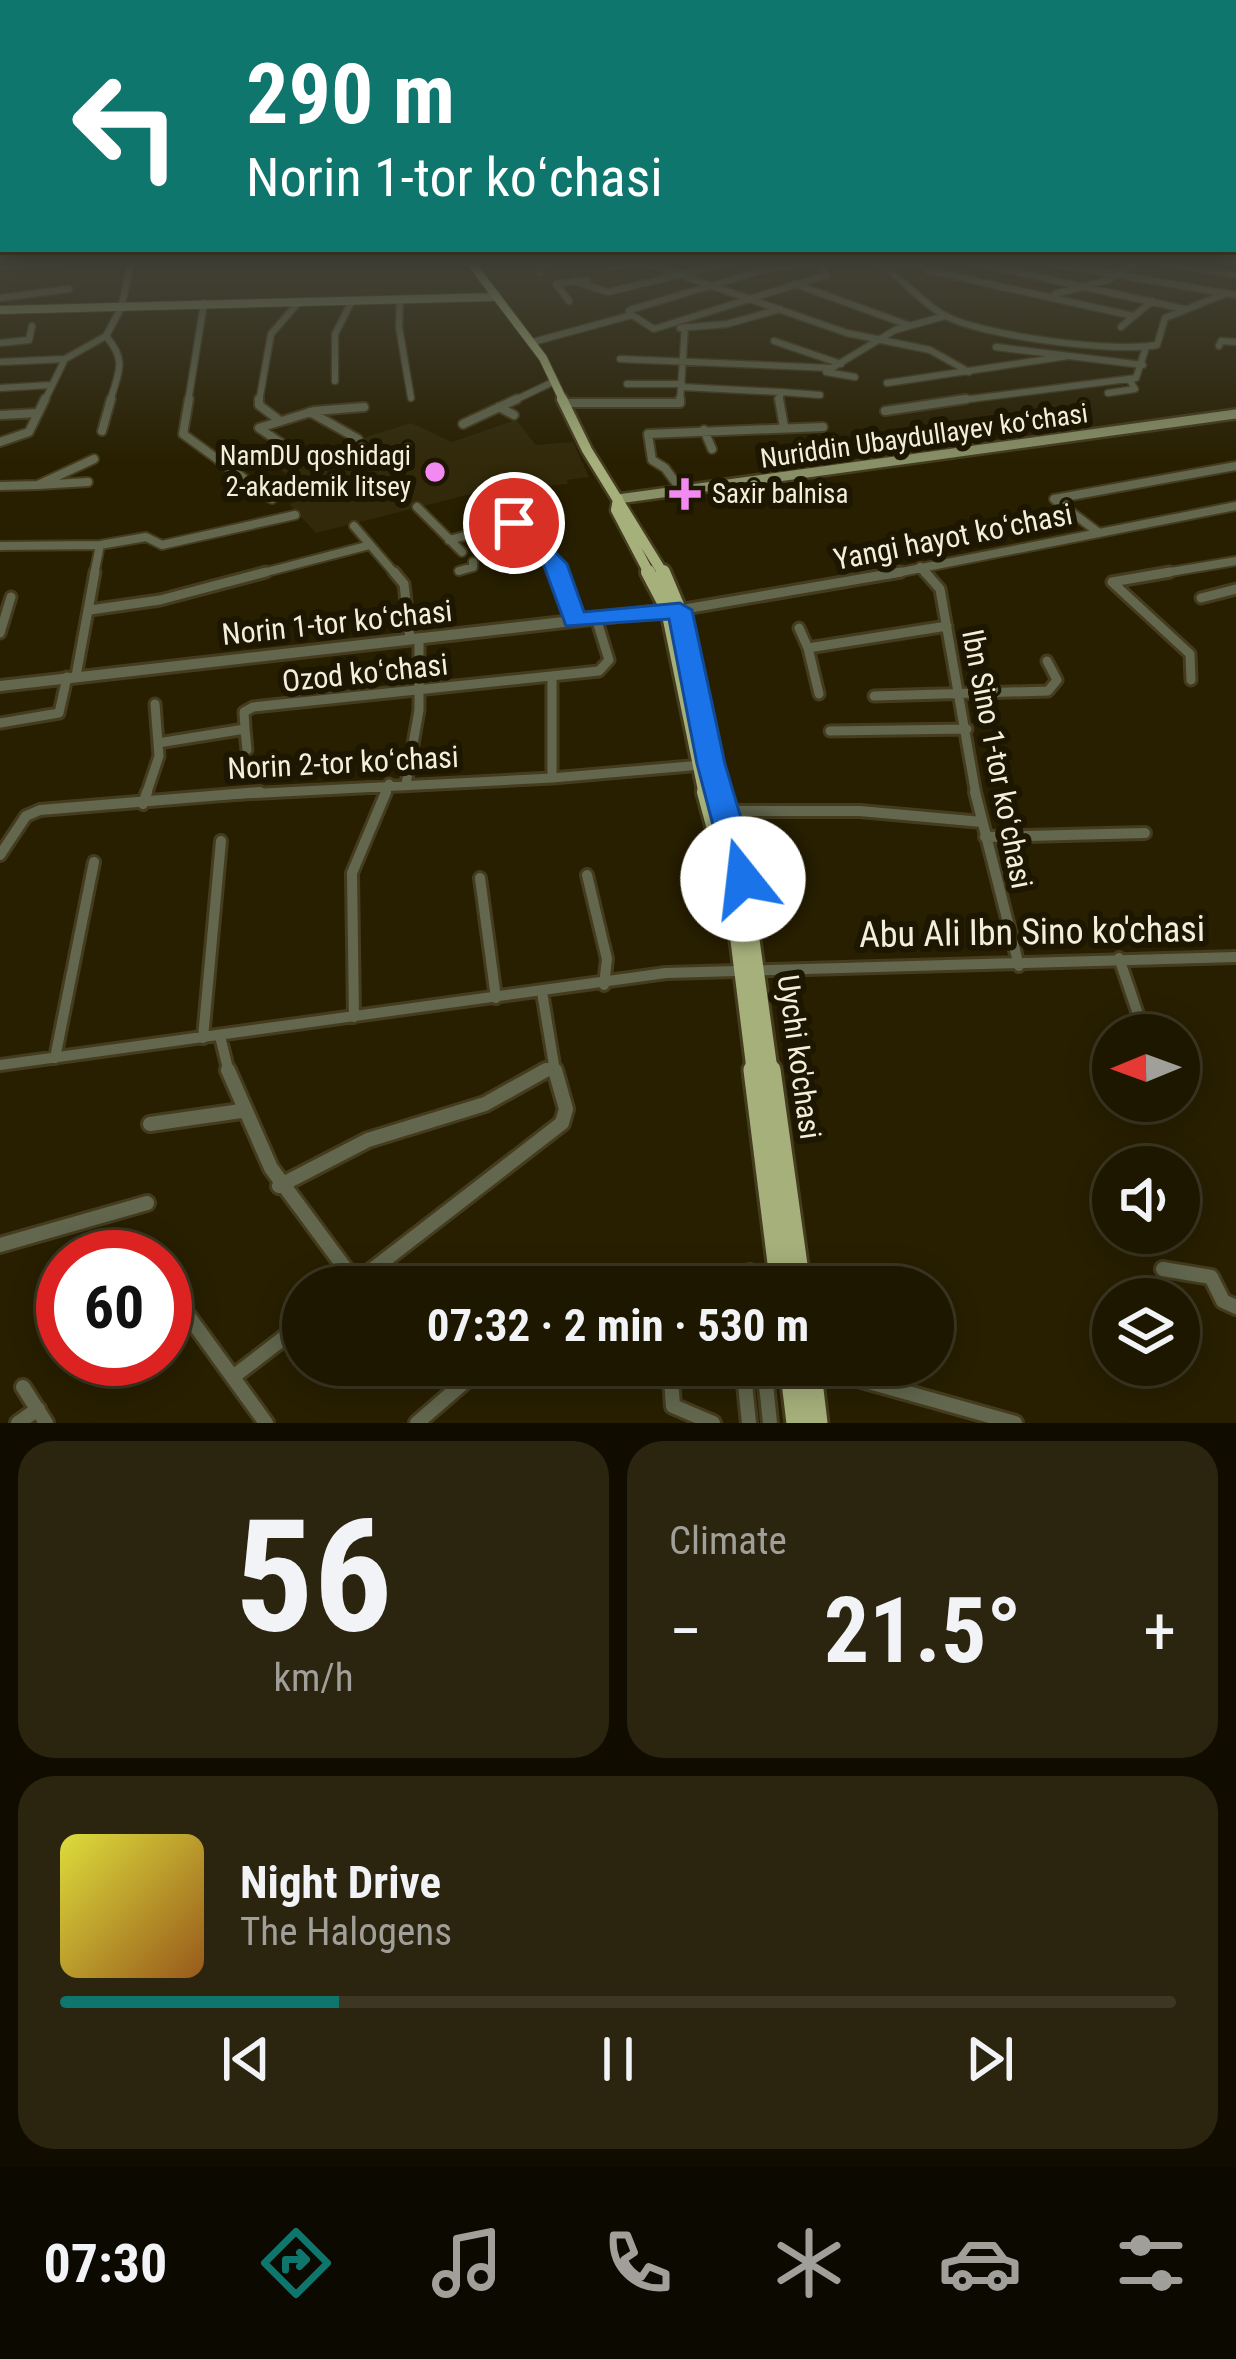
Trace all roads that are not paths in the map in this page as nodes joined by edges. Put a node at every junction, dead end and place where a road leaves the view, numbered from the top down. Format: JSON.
{"nodes":[{"id":1,"x":31,"y":329,"type":"edge"},
{"id":2,"x":110,"y":329,"type":"edge"},
{"id":3,"x":200,"y":329,"type":"edge"},
{"id":4,"x":272,"y":329,"type":"edge"},
{"id":5,"x":336,"y":329,"type":"edge"},
{"id":6,"x":399,"y":329,"type":"edge"},
{"id":7,"x":522,"y":329,"type":"edge"},
{"id":8,"x":579,"y":329,"type":"edge"},
{"id":9,"x":685,"y":329,"type":"edge"},
{"id":10,"x":837,"y":329,"type":"edge"},
{"id":11,"x":901,"y":329,"type":"edge"},
{"id":12,"x":1159,"y":329,"type":"edge"},
{"id":13,"x":1003,"y":330,"type":"joint"},
{"id":14,"x":106,"y":337,"type":"junction"},
{"id":15,"x":886,"y":339,"type":"junction"},
{"id":16,"x":774,"y":340,"type":"dead end"},
{"id":17,"x":533,"y":342,"type":"junction"},
{"id":18,"x":1236,"y":342,"type":"edge"},
{"id":19,"x":0,"y":343,"type":"edge"},
{"id":20,"x":1146,"y":346,"type":"junction"},
{"id":21,"x":1219,"y":346,"type":"dead end"},
{"id":22,"x":996,"y":347,"type":"junction"},
{"id":23,"x":1068,"y":356,"type":"junction"},
{"id":24,"x":65,"y":358,"type":"junction"},
{"id":25,"x":620,"y":359,"type":"dead end"},
{"id":26,"x":685,"y":360,"type":"junction"},
{"id":27,"x":0,"y":362,"type":"edge"},
{"id":28,"x":1016,"y":364,"type":"junction"},
{"id":29,"x":1143,"y":365,"type":"junction"},
{"id":30,"x":837,"y":366,"type":"junction"},
{"id":31,"x":969,"y":372,"type":"junction"},
{"id":32,"x":855,"y":376,"type":"dead end"},
{"id":33,"x":1129,"y":379,"type":"junction"},
{"id":34,"x":335,"y":381,"type":"dead end"},
{"id":35,"x":555,"y":381,"type":"junction"},
{"id":36,"x":887,"y":383,"type":"dead end"},
{"id":37,"x":627,"y":384,"type":"dead end"},
{"id":38,"x":51,"y":385,"type":"junction"},
{"id":39,"x":682,"y":386,"type":"junction"},
{"id":40,"x":0,"y":388,"type":"edge"},
{"id":41,"x":781,"y":392,"type":"junction"},
{"id":42,"x":1108,"y":393,"type":"dead end"},
{"id":43,"x":820,"y":395,"type":"dead end"},
{"id":44,"x":411,"y":398,"type":"dead end"},
{"id":45,"x":563,"y":403,"type":"junction"},
{"id":46,"x":364,"y":407,"type":"dead end"},
{"id":47,"x":499,"y":407,"type":"junction"},
{"id":48,"x":885,"y":411,"type":"dead end"},
{"id":49,"x":310,"y":412,"type":"junction"},
{"id":50,"x":38,"y":413,"type":"junction"},
{"id":51,"x":1236,"y":414,"type":"edge"},
{"id":52,"x":0,"y":415,"type":"edge"},
{"id":53,"x":514,"y":416,"type":"dead end"},
{"id":54,"x":280,"y":421,"type":"junction"},
{"id":55,"x":463,"y":424,"type":"dead end"},
{"id":56,"x":784,"y":427,"type":"junction"},
{"id":57,"x":823,"y":427,"type":"dead end"},
{"id":58,"x":704,"y":430,"type":"junction"},
{"id":59,"x":103,"y":431,"type":"dead end"},
{"id":60,"x":358,"y":439,"type":"dead end"},
{"id":61,"x":0,"y":442,"type":"edge"},
{"id":62,"x":712,"y":449,"type":"dead end"},
{"id":63,"x":300,"y":456,"type":"dead end"},
{"id":64,"x":94,"y":459,"type":"dead end"},
{"id":65,"x":1236,"y":466,"type":"edge"},
{"id":66,"x":88,"y":482,"type":"dead end"},
{"id":67,"x":38,"y":485,"type":"junction"},
{"id":68,"x":0,"y":486,"type":"edge"},
{"id":69,"x":682,"y":491,"type":"junction"},
{"id":70,"x":272,"y":499,"type":"dead end"},
{"id":71,"x":618,"y":500,"type":"junction"},
{"id":72,"x":1236,"y":506,"type":"edge"},
{"id":73,"x":417,"y":507,"type":"dead end"},
{"id":74,"x":500,"y":509,"type":"dead end"},
{"id":75,"x":295,"y":515,"type":"dead end"},
{"id":76,"x":514,"y":523,"type":"junction"},
{"id":77,"x":354,"y":526,"type":"dead end"},
{"id":78,"x":1099,"y":533,"type":"junction"},
{"id":79,"x":449,"y":540,"type":"junction"},
{"id":80,"x":100,"y":545,"type":"junction"},
{"id":81,"x":370,"y":545,"type":"junction"},
{"id":82,"x":0,"y":546,"type":"edge"},
{"id":83,"x":461,"y":552,"type":"dead end"},
{"id":84,"x":1236,"y":561,"type":"edge"},
{"id":85,"x":473,"y":562,"type":"dead end"},
{"id":86,"x":1220,"y":564,"type":"junction"},
{"id":87,"x":920,"y":568,"type":"junction"},
{"id":88,"x":459,"y":571,"type":"dead end"},
{"id":89,"x":1236,"y":575,"type":"edge"},
{"id":90,"x":1236,"y":589,"type":"edge"},
{"id":91,"x":11,"y":597,"type":"dead end"},
{"id":92,"x":1201,"y":598,"type":"dead end"},
{"id":93,"x":90,"y":610,"type":"junction"},
{"id":94,"x":674,"y":610,"type":"junction"},
{"id":95,"x":596,"y":618,"type":"junction"},
{"id":96,"x":574,"y":620,"type":"junction"},
{"id":97,"x":947,"y":626,"type":"junction"},
{"id":98,"x":799,"y":628,"type":"dead end"},
{"id":99,"x":0,"y":633,"type":"edge"},
{"id":100,"x":414,"y":639,"type":"junction"},
{"id":101,"x":808,"y":648,"type":"junction"},
{"id":102,"x":1046,"y":661,"type":"dead end"},
{"id":103,"x":552,"y":676,"type":"junction"},
{"id":104,"x":71,"y":677,"type":"junction"},
{"id":105,"x":1191,"y":680,"type":"dead end"},
{"id":106,"x":0,"y":686,"type":"edge"},
{"id":107,"x":962,"y":692,"type":"junction"},
{"id":108,"x":418,"y":693,"type":"junction"},
{"id":109,"x":819,"y":694,"type":"dead end"},
{"id":110,"x":874,"y":696,"type":"dead end"},
{"id":111,"x":154,"y":704,"type":"dead end"},
{"id":112,"x":0,"y":723,"type":"edge"},
{"id":113,"x":245,"y":729,"type":"junction"},
{"id":114,"x":968,"y":729,"type":"junction"},
{"id":115,"x":830,"y":731,"type":"dead end"},
{"id":116,"x":158,"y":743,"type":"junction"},
{"id":117,"x":247,"y":750,"type":"dead end"},
{"id":118,"x":705,"y":764,"type":"junction"},
{"id":119,"x":551,"y":778,"type":"junction"},
{"id":120,"x":389,"y":784,"type":"junction"},
{"id":121,"x":406,"y":784,"type":"junction"},
{"id":122,"x":143,"y":804,"type":"junction"},
{"id":123,"x":716,"y":811,"type":"junction"},
{"id":124,"x":982,"y":822,"type":"junction"},
{"id":125,"x":1145,"y":833,"type":"dead end"},
{"id":126,"x":985,"y":837,"type":"junction"},
{"id":127,"x":221,"y":841,"type":"dead end"},
{"id":128,"x":0,"y":855,"type":"edge"},
{"id":129,"x":94,"y":862,"type":"dead end"},
{"id":130,"x":587,"y":874,"type":"dead end"},
{"id":131,"x":480,"y":878,"type":"dead end"},
{"id":132,"x":1236,"y":957,"type":"edge"},
{"id":133,"x":1119,"y":958,"type":"junction"},
{"id":134,"x":750,"y":966,"type":"junction"},
{"id":135,"x":1019,"y":966,"type":"junction"},
{"id":136,"x":604,"y":985,"type":"junction"},
{"id":137,"x":542,"y":992,"type":"junction"},
{"id":138,"x":496,"y":998,"type":"junction"},
{"id":139,"x":1138,"y":1014,"type":"edge"},
{"id":140,"x":354,"y":1017,"type":"junction"},
{"id":141,"x":220,"y":1036,"type":"junction"},
{"id":142,"x":203,"y":1038,"type":"junction"},
{"id":143,"x":55,"y":1058,"type":"junction"},
{"id":144,"x":0,"y":1064,"type":"edge"},
{"id":145,"x":554,"y":1065,"type":"junction"},
{"id":146,"x":241,"y":1112,"type":"junction"},
{"id":147,"x":150,"y":1124,"type":"dead end"},
{"id":148,"x":279,"y":1186,"type":"junction"},
{"id":149,"x":147,"y":1203,"type":"dead end"},
{"id":150,"x":0,"y":1245,"type":"edge"},
{"id":151,"x":339,"y":1266,"type":"edge"},
{"id":152,"x":378,"y":1266,"type":"edge"},
{"id":153,"x":779,"y":1266,"type":"edge"},
{"id":154,"x":797,"y":1266,"type":"edge"},
{"id":155,"x":1163,"y":1269,"type":"dead end"},
{"id":156,"x":1236,"y":1307,"type":"edge"},
{"id":157,"x":192,"y":1321,"type":"edge"},
{"id":158,"x":282,"y":1339,"type":"edge"},
{"id":159,"x":233,"y":1377,"type":"junction"},
{"id":160,"x":460,"y":1386,"type":"edge"},
{"id":161,"x":672,"y":1386,"type":"edge"},
{"id":162,"x":745,"y":1386,"type":"edge"},
{"id":163,"x":766,"y":1386,"type":"edge"},
{"id":164,"x":793,"y":1386,"type":"edge"},
{"id":165,"x":812,"y":1386,"type":"edge"},
{"id":166,"x":895,"y":1386,"type":"edge"},
{"id":167,"x":23,"y":1388,"type":"dead end"},
{"id":168,"x":42,"y":1416,"type":"edge"},
{"id":169,"x":18,"y":1423,"type":"edge"},
{"id":170,"x":266,"y":1423,"type":"edge"},
{"id":171,"x":417,"y":1423,"type":"edge"},
{"id":172,"x":712,"y":1423,"type":"edge"},
{"id":173,"x":748,"y":1423,"type":"edge"},
{"id":174,"x":770,"y":1423,"type":"edge"},
{"id":175,"x":797,"y":1423,"type":"edge"},
{"id":176,"x":817,"y":1423,"type":"edge"},
{"id":177,"x":1015,"y":1423,"type":"edge"}],
"edges":[{"from":1,"to":19,"type":"street"},
{"from":2,"to":14,"type":"street"},
{"from":3,"to":70,"type":"street"},
{"from":4,"to":54,"type":"street"},
{"from":5,"to":34,"type":"street"},
{"from":6,"to":44,"type":"street"},
{"from":7,"to":17,"type":"main road","name":"Uychi ko'chasi"},
{"from":8,"to":17,"type":"street"},
{"from":9,"to":26,"type":"street"},
{"from":10,"to":15,"type":"street"},
{"from":11,"to":15,"type":"street"},
{"from":12,"to":20,"type":"street"},
{"from":13,"to":20,"type":"street"},
{"from":13,"to":22,"type":"street"},
{"from":14,"to":24,"type":"street"},
{"from":14,"to":59,"type":"street"},
{"from":15,"to":30,"type":"street"},
{"from":15,"to":31,"type":"street"},
{"from":16,"to":30,"type":"street"},
{"from":17,"to":35,"type":"main road","name":"Uychi ko'chasi"},
{"from":18,"to":21,"type":"street"},
{"from":20,"to":29,"type":"street"},
{"from":22,"to":23,"type":"street"},
{"from":22,"to":28,"type":"street"},
{"from":23,"to":28,"type":"street"},
{"from":23,"to":29,"type":"street"},
{"from":24,"to":27,"type":"street"},
{"from":24,"to":38,"type":"street"},
{"from":25,"to":26,"type":"street"},
{"from":26,"to":30,"type":"street"},
{"from":26,"to":39,"type":"street"},
{"from":28,"to":31,"type":"street"},
{"from":29,"to":33,"type":"street"},
{"from":30,"to":32,"type":"street"},
{"from":31,"to":36,"type":"street"},
{"from":33,"to":42,"type":"street"},
{"from":33,"to":48,"type":"street"},
{"from":35,"to":45,"type":"main road","name":"Uychi ko'chasi"},
{"from":35,"to":47,"type":"street"},
{"from":37,"to":39,"type":"street"},
{"from":38,"to":40,"type":"street"},
{"from":38,"to":50,"type":"street"},
{"from":39,"to":41,"type":"street"},
{"from":39,"to":45,"type":"street"},
{"from":41,"to":43,"type":"street"},
{"from":41,"to":56,"type":"street"},
{"from":45,"to":71,"type":"main road","name":"Uychi ko'chasi"},
{"from":46,"to":49,"type":"street"},
{"from":47,"to":53,"type":"street"},
{"from":47,"to":55,"type":"street"},
{"from":49,"to":54,"type":"street"},
{"from":49,"to":60,"type":"street"},
{"from":50,"to":52,"type":"street"},
{"from":50,"to":61,"type":"street"},
{"from":51,"to":69,"type":"main road","name":"Nuriddin Ubaydullayev koʻchasi"},
{"from":54,"to":63,"type":"street"},
{"from":56,"to":57,"type":"street"},
{"from":56,"to":58,"type":"street"},
{"from":58,"to":62,"type":"street"},
{"from":58,"to":69,"type":"street"},
{"from":64,"to":67,"type":"street"},
{"from":65,"to":78,"type":"street"},
{"from":66,"to":67,"type":"street"},
{"from":67,"to":68,"type":"street"},
{"from":69,"to":71,"type":"main road","name":"Nuriddin Ubaydullayev koʻchasi"},
{"from":71,"to":94,"type":"main road","name":"Uychi ko'chasi"},
{"from":72,"to":78,"type":"street","name":"Yangi hayot koʻchasi"},
{"from":73,"to":79,"type":"street"},
{"from":74,"to":76,"type":"street"},
{"from":75,"to":80,"type":"street"},
{"from":76,"to":79,"type":"street"},
{"from":76,"to":96,"type":"street"},
{"from":77,"to":81,"type":"street"},
{"from":78,"to":87,"type":"street","name":"Yangi hayot koʻchasi"},
{"from":79,"to":83,"type":"street"},
{"from":80,"to":82,"type":"street"},
{"from":80,"to":93,"type":"street"},
{"from":81,"to":93,"type":"street"},
{"from":81,"to":100,"type":"street"},
{"from":84,"to":86,"type":"street"},
{"from":85,"to":88,"type":"street"},
{"from":86,"to":89,"type":"street"},
{"from":86,"to":105,"type":"street"},
{"from":87,"to":94,"type":"street","name":"Yangi hayot koʻchasi"},
{"from":87,"to":97,"type":"street","name":"Ibn Sino 1-tor koʻchasi"},
{"from":90,"to":92,"type":"street"},
{"from":91,"to":99,"type":"street"},
{"from":93,"to":104,"type":"street"},
{"from":94,"to":95,"type":"street","name":"Norin 1-tor koʻchasi"},
{"from":94,"to":118,"type":"main road","name":"Uychi ko'chasi"},
{"from":95,"to":96,"type":"street","name":"Norin 1-tor koʻchasi"},
{"from":95,"to":103,"type":"street","name":"Ozod koʻchasi"},
{"from":96,"to":100,"type":"street","name":"Norin 1-tor koʻchasi"},
{"from":97,"to":101,"type":"street"},
{"from":97,"to":107,"type":"street","name":"Ibn Sino 1-tor koʻchasi"},
{"from":98,"to":101,"type":"street"},
{"from":100,"to":104,"type":"street","name":"Norin 1-tor koʻchasi"},
{"from":100,"to":108,"type":"street"},
{"from":101,"to":109,"type":"street"},
{"from":102,"to":107,"type":"street"},
{"from":103,"to":108,"type":"street","name":"Ozod koʻchasi"},
{"from":103,"to":119,"type":"street"},
{"from":104,"to":106,"type":"street","name":"Norin 1-tor koʻchasi"},
{"from":104,"to":112,"type":"street"},
{"from":107,"to":110,"type":"street"},
{"from":107,"to":114,"type":"street","name":"Ibn Sino 1-tor koʻchasi"},
{"from":108,"to":113,"type":"street","name":"Ozod koʻchasi"},
{"from":108,"to":121,"type":"street"},
{"from":111,"to":116,"type":"street"},
{"from":113,"to":116,"type":"street","name":"Ozod koʻchasi"},
{"from":113,"to":117,"type":"street"},
{"from":114,"to":115,"type":"street"},
{"from":114,"to":124,"type":"street","name":"Ibn Sino 1-tor koʻchasi"},
{"from":116,"to":122,"type":"street"},
{"from":118,"to":119,"type":"street","name":"Norin 2-tor koʻchasi"},
{"from":118,"to":123,"type":"main road","name":"Uychi ko'chasi"},
{"from":119,"to":121,"type":"street","name":"Norin 2-tor koʻchasi"},
{"from":120,"to":121,"type":"street","name":"Norin 2-tor koʻchasi"},
{"from":120,"to":122,"type":"street","name":"Norin 2-tor koʻchasi"},
{"from":120,"to":140,"type":"street"},
{"from":122,"to":128,"type":"street","name":"Norin 2-tor koʻchasi"},
{"from":123,"to":124,"type":"street"},
{"from":123,"to":134,"type":"main road","name":"Uychi ko'chasi"},
{"from":124,"to":126,"type":"street","name":"Ibn Sino 1-tor koʻchasi"},
{"from":125,"to":126,"type":"street"},
{"from":126,"to":135,"type":"street","name":"Ibn Sino 1-tor koʻchasi"},
{"from":127,"to":142,"type":"street"},
{"from":129,"to":143,"type":"street"},
{"from":130,"to":136,"type":"street"},
{"from":131,"to":138,"type":"street"},
{"from":132,"to":133,"type":"street","name":"Abu Ali Ibn Sino ko'chasi"},
{"from":133,"to":135,"type":"street","name":"Abu Ali Ibn Sino ko'chasi"},
{"from":133,"to":139,"type":"street"},
{"from":134,"to":135,"type":"street","name":"Abu Ali Ibn Sino ko'chasi"},
{"from":134,"to":136,"type":"street","name":"Abu Ali Ibn Sino ko'chasi"},
{"from":134,"to":153,"type":"main road","name":"Uychi ko'chasi"},
{"from":134,"to":154,"type":"main road","name":"Uychi ko'chasi"},
{"from":136,"to":137,"type":"street","name":"Abu Ali Ibn Sino ko'chasi"},
{"from":137,"to":138,"type":"street","name":"Abu Ali Ibn Sino ko'chasi"},
{"from":137,"to":145,"type":"street"},
{"from":138,"to":140,"type":"street","name":"Abu Ali Ibn Sino ko'chasi"},
{"from":140,"to":141,"type":"street","name":"Abu Ali Ibn Sino ko'chasi"},
{"from":141,"to":142,"type":"street","name":"Abu Ali Ibn Sino ko'chasi"},
{"from":141,"to":146,"type":"street"},
{"from":142,"to":143,"type":"street","name":"Abu Ali Ibn Sino ko'chasi"},
{"from":143,"to":144,"type":"street","name":"Abu Ali Ibn Sino ko'chasi"},
{"from":145,"to":148,"type":"street"},
{"from":145,"to":152,"type":"street"},
{"from":146,"to":147,"type":"street"},
{"from":146,"to":148,"type":"street"},
{"from":148,"to":151,"type":"street"},
{"from":149,"to":150,"type":"street"},
{"from":155,"to":156,"type":"street"},
{"from":157,"to":159,"type":"street"},
{"from":158,"to":159,"type":"street"},
{"from":159,"to":170,"type":"street"},
{"from":160,"to":171,"type":"street"},
{"from":161,"to":172,"type":"street"},
{"from":162,"to":173,"type":"street"},
{"from":163,"to":174,"type":"street"},
{"from":164,"to":175,"type":"main road"},
{"from":165,"to":176,"type":"main road"},
{"from":166,"to":177,"type":"street"},
{"from":167,"to":168,"type":"street"},
{"from":168,"to":169,"type":"street"}]}
